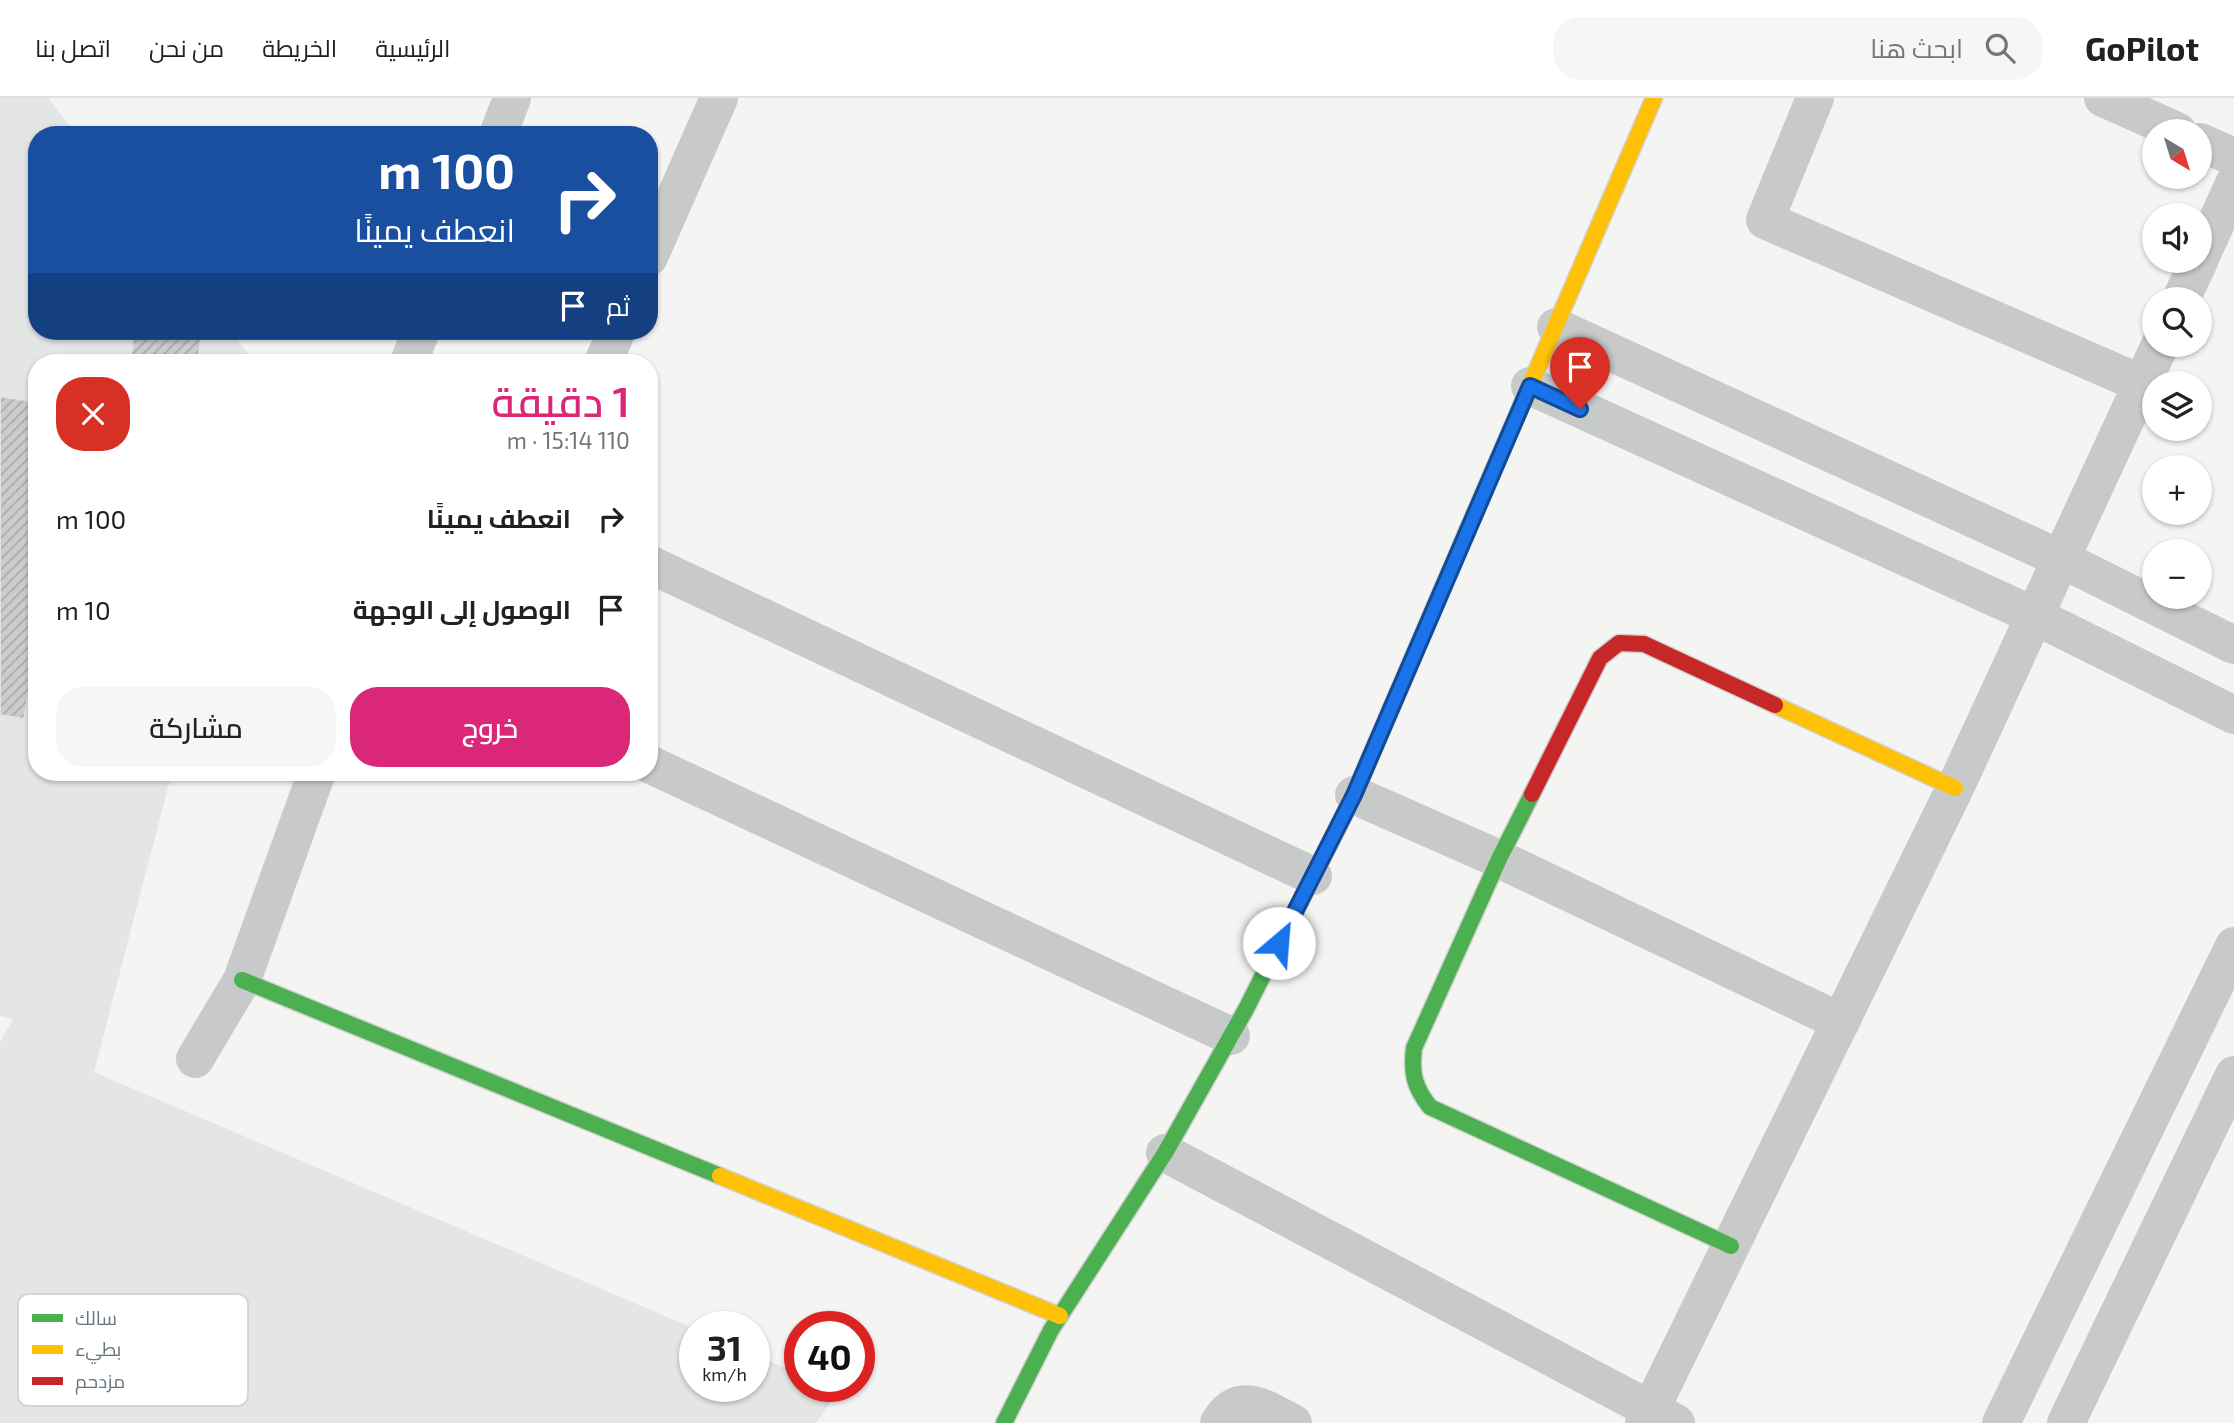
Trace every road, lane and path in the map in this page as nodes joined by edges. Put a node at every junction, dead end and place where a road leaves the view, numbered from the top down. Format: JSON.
{"nodes":[{"id":1,"x":512,"y":98,"type":"edge"},
{"id":2,"x":719,"y":98,"type":"edge"},
{"id":3,"x":1654,"y":98,"type":"edge"},
{"id":4,"x":1815,"y":98,"type":"edge"},
{"id":5,"x":2103,"y":98,"type":"edge"},
{"id":6,"x":2150,"y":119,"type":"edge"},
{"id":7,"x":501,"y":126,"type":"edge"},
{"id":8,"x":2212,"y":147,"type":"edge"},
{"id":9,"x":2234,"y":157,"type":"edge"},
{"id":10,"x":2234,"y":184,"type":"edge"},
{"id":11,"x":2212,"y":232,"type":"edge"},
{"id":12,"x":658,"y":237,"type":"edge"},
{"id":13,"x":1556,"y":327,"type":"junction"},
{"id":14,"x":2142,"y":384,"type":"joint"},
{"id":15,"x":1530,"y":386,"type":"junction"},
{"id":16,"x":2061,"y":559,"type":"junction"},
{"id":17,"x":658,"y":568,"type":"edge"},
{"id":18,"x":2035,"y":616,"type":"junction"},
{"id":19,"x":2234,"y":645,"type":"edge"},
{"id":20,"x":2234,"y":715,"type":"edge"},
{"id":21,"x":658,"y":768,"type":"edge"},
{"id":22,"x":314,"y":781,"type":"edge"},
{"id":23,"x":1955,"y":788,"type":"junction"},
{"id":24,"x":1354,"y":795,"type":"junction"},
{"id":25,"x":1499,"y":859,"type":"junction"},
{"id":26,"x":1313,"y":876,"type":"junction"},
{"id":27,"x":2234,"y":946,"type":"edge"},
{"id":28,"x":242,"y":980,"type":"junction"},
{"id":29,"x":1841,"y":1022,"type":"junction"},
{"id":30,"x":1231,"y":1036,"type":"junction"},
{"id":31,"x":195,"y":1059,"type":"dead end"},
{"id":32,"x":2234,"y":1075,"type":"edge"},
{"id":33,"x":1165,"y":1153,"type":"junction"},
{"id":34,"x":1731,"y":1246,"type":"junction"},
{"id":35,"x":1060,"y":1316,"type":"junction"},
{"id":36,"x":1657,"y":1419,"type":"edge"},
{"id":37,"x":1004,"y":1423,"type":"edge"},
{"id":38,"x":1219,"y":1423,"type":"edge"},
{"id":39,"x":1293,"y":1423,"type":"edge"},
{"id":40,"x":2001,"y":1423,"type":"edge"},
{"id":41,"x":2066,"y":1423,"type":"edge"}],
"edges":[{"from":1,"to":7,"type":"street"},
{"from":2,"to":12,"type":"street"},
{"from":3,"to":13,"type":"street"},
{"from":4,"to":14,"type":"street"},
{"from":5,"to":6,"type":"street"},
{"from":8,"to":9,"type":"street"},
{"from":10,"to":11,"type":"street"},
{"from":13,"to":15,"type":"street"},
{"from":13,"to":16,"type":"street"},
{"from":14,"to":16,"type":"street"},
{"from":15,"to":18,"type":"street"},
{"from":15,"to":24,"type":"street"},
{"from":16,"to":18,"type":"street"},
{"from":16,"to":19,"type":"street"},
{"from":17,"to":26,"type":"street"},
{"from":18,"to":20,"type":"street"},
{"from":18,"to":23,"type":"street"},
{"from":21,"to":30,"type":"street"},
{"from":22,"to":28,"type":"street"},
{"from":23,"to":25,"type":"street"},
{"from":23,"to":29,"type":"street"},
{"from":24,"to":25,"type":"street"},
{"from":24,"to":26,"type":"street"},
{"from":25,"to":29,"type":"street"},
{"from":25,"to":34,"type":"street"},
{"from":26,"to":30,"type":"street"},
{"from":27,"to":40,"type":"street"},
{"from":28,"to":31,"type":"street"},
{"from":28,"to":35,"type":"street"},
{"from":29,"to":34,"type":"street"},
{"from":30,"to":33,"type":"street"},
{"from":32,"to":41,"type":"street"},
{"from":33,"to":35,"type":"street"},
{"from":33,"to":36,"type":"street"},
{"from":34,"to":36,"type":"street"},
{"from":35,"to":37,"type":"street"},
{"from":38,"to":39,"type":"street"}]}
